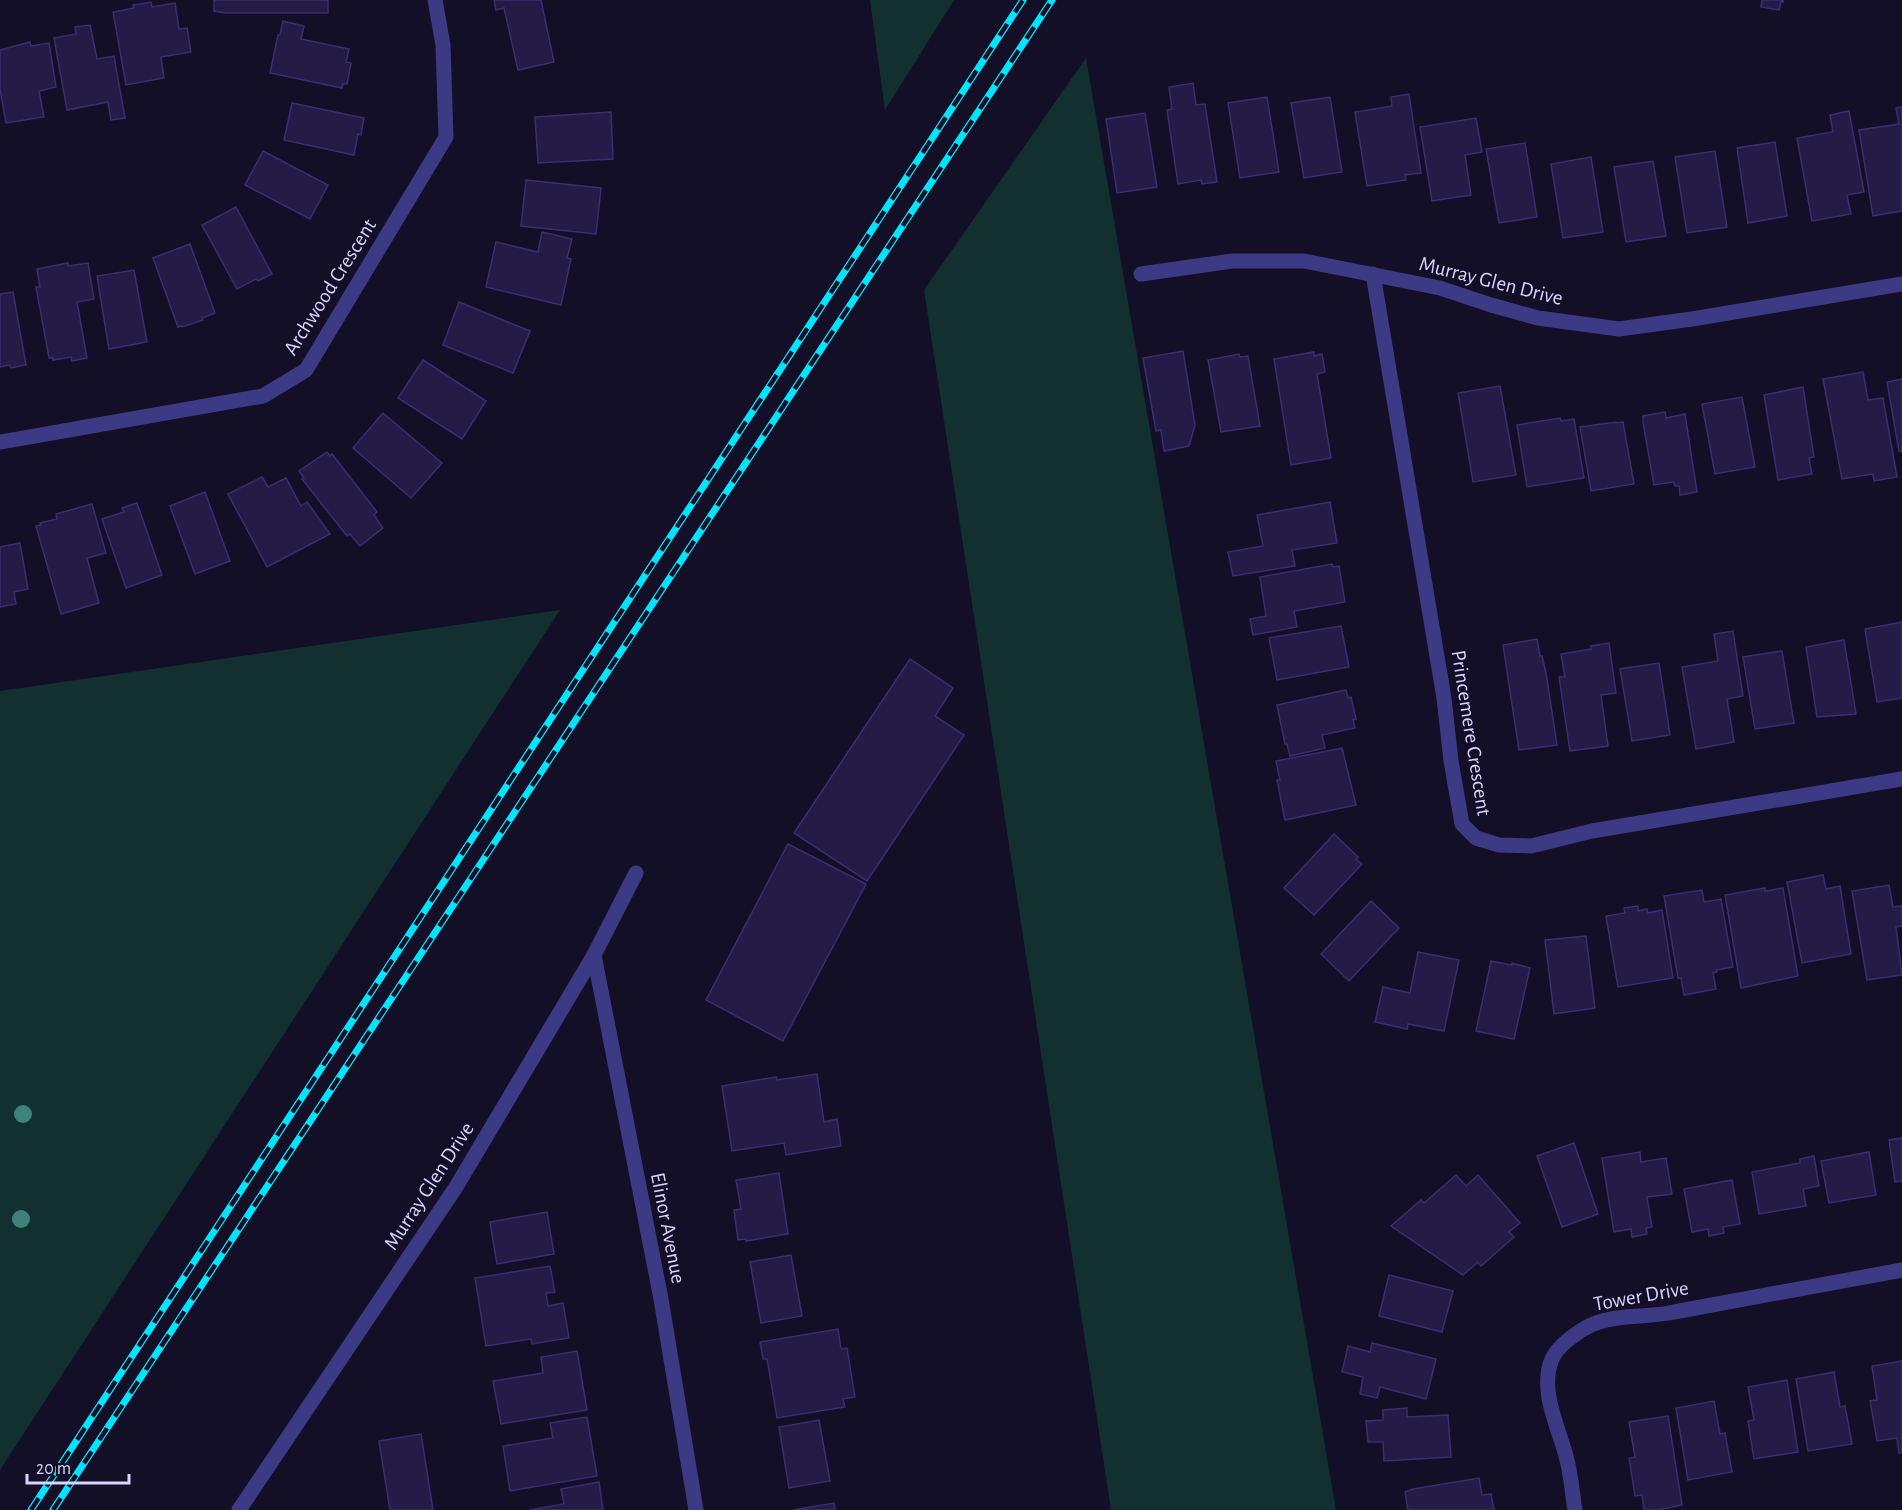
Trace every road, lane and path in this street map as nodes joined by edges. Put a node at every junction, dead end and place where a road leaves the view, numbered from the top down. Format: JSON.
{"nodes":[{"id":1,"x":435,"y":0,"type":"edge"},
{"id":2,"x":1141,"y":274,"type":"dead end"},
{"id":3,"x":1373,"y":274,"type":"junction"},
{"id":4,"x":1902,"y":284,"type":"edge"},
{"id":5,"x":0,"y":442,"type":"edge"},
{"id":6,"x":1902,"y":779,"type":"edge"},
{"id":7,"x":636,"y":873,"type":"dead end"},
{"id":8,"x":594,"y":955,"type":"junction"},
{"id":9,"x":1902,"y":1270,"type":"edge"},
{"id":10,"x":240,"y":1510,"type":"edge"},
{"id":11,"x":696,"y":1510,"type":"edge"},
{"id":12,"x":1575,"y":1510,"type":"edge"}],
"edges":[{"from":1,"to":5,"type":"street","name":"Archwood Crescent"},
{"from":2,"to":3,"type":"street","name":"Murray Glen Drive"},
{"from":3,"to":4,"type":"street","name":"Murray Glen Drive"},
{"from":3,"to":6,"type":"street","name":"Princemere Crescent"},
{"from":7,"to":8,"type":"street","name":"Murray Glen Drive"},
{"from":8,"to":10,"type":"street","name":"Murray Glen Drive"},
{"from":8,"to":11,"type":"street","name":"Elinor Avenue"},
{"from":9,"to":12,"type":"street","name":"Tower Drive"}]}
